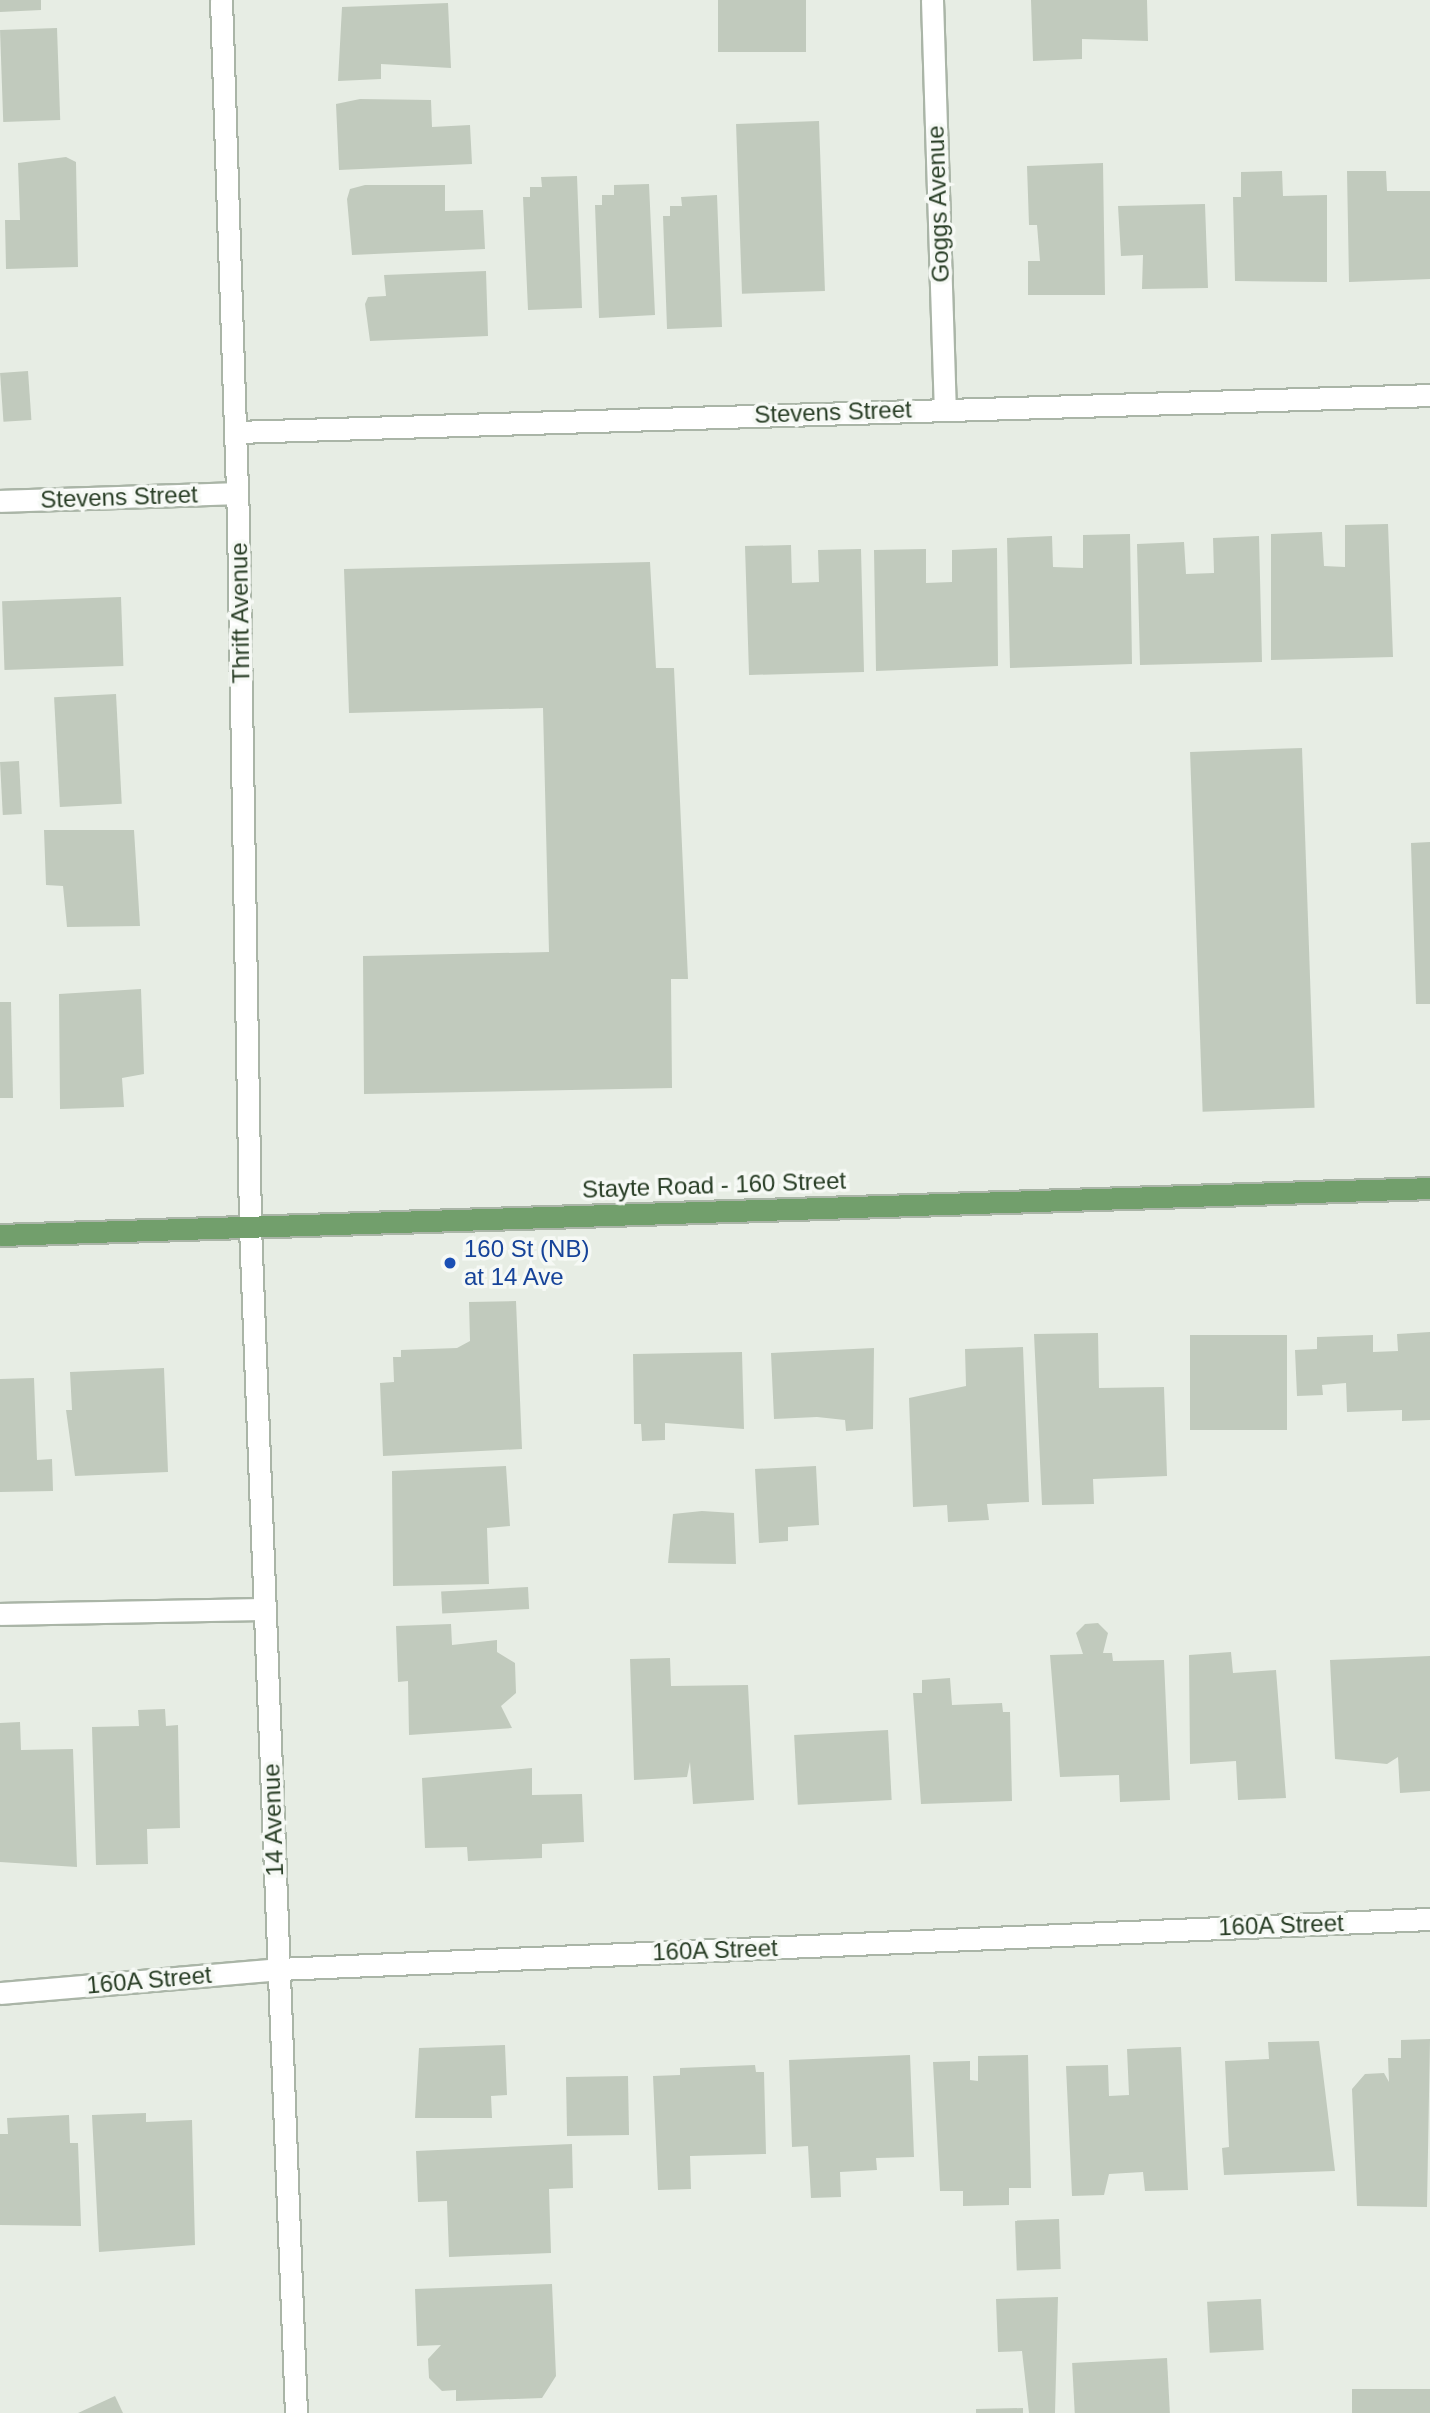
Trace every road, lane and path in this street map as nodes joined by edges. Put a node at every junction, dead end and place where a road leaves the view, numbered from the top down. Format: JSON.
{"nodes":[{"id":1,"x":221,"y":0,"type":"edge"},
{"id":2,"x":932,"y":0,"type":"edge"},
{"id":3,"x":1430,"y":396,"type":"edge"},
{"id":4,"x":945,"y":409,"type":"junction"},
{"id":5,"x":236,"y":432,"type":"junction"},
{"id":6,"x":237,"y":493,"type":"junction"},
{"id":7,"x":0,"y":501,"type":"edge"},
{"id":8,"x":1430,"y":1188,"type":"edge"},
{"id":9,"x":250,"y":1227,"type":"junction"},
{"id":10,"x":0,"y":1235,"type":"edge"},
{"id":11,"x":265,"y":1609,"type":"junction"},
{"id":12,"x":0,"y":1614,"type":"edge"},
{"id":13,"x":1430,"y":1919,"type":"edge"},
{"id":14,"x":279,"y":1969,"type":"junction"},
{"id":15,"x":0,"y":1993,"type":"edge"},
{"id":16,"x":296,"y":2413,"type":"edge"}],
"edges":[{"from":1,"to":5,"type":"street","name":"Thrift Avenue"},
{"from":2,"to":4,"type":"street","name":"Goggs Avenue"},
{"from":3,"to":4,"type":"street","name":"Stevens Street"},
{"from":4,"to":5,"type":"street","name":"Stevens Street"},
{"from":5,"to":6,"type":"street","name":"Thrift Avenue"},
{"from":6,"to":7,"type":"street","name":"Stevens Street"},
{"from":6,"to":9,"type":"street","name":"Thrift Avenue"},
{"from":8,"to":9,"type":"main road","name":"Stayte Road - 160 Street"},
{"from":9,"to":10,"type":"main road","name":"Stayte Road - 160 Street"},
{"from":9,"to":11,"type":"street","name":"14 Avenue"},
{"from":11,"to":12,"type":"street"},
{"from":11,"to":14,"type":"street","name":"14 Avenue"},
{"from":13,"to":14,"type":"street","name":"160A Street"},
{"from":14,"to":15,"type":"street","name":"160A Street"},
{"from":14,"to":16,"type":"street","name":"14 Avenue"}]}
